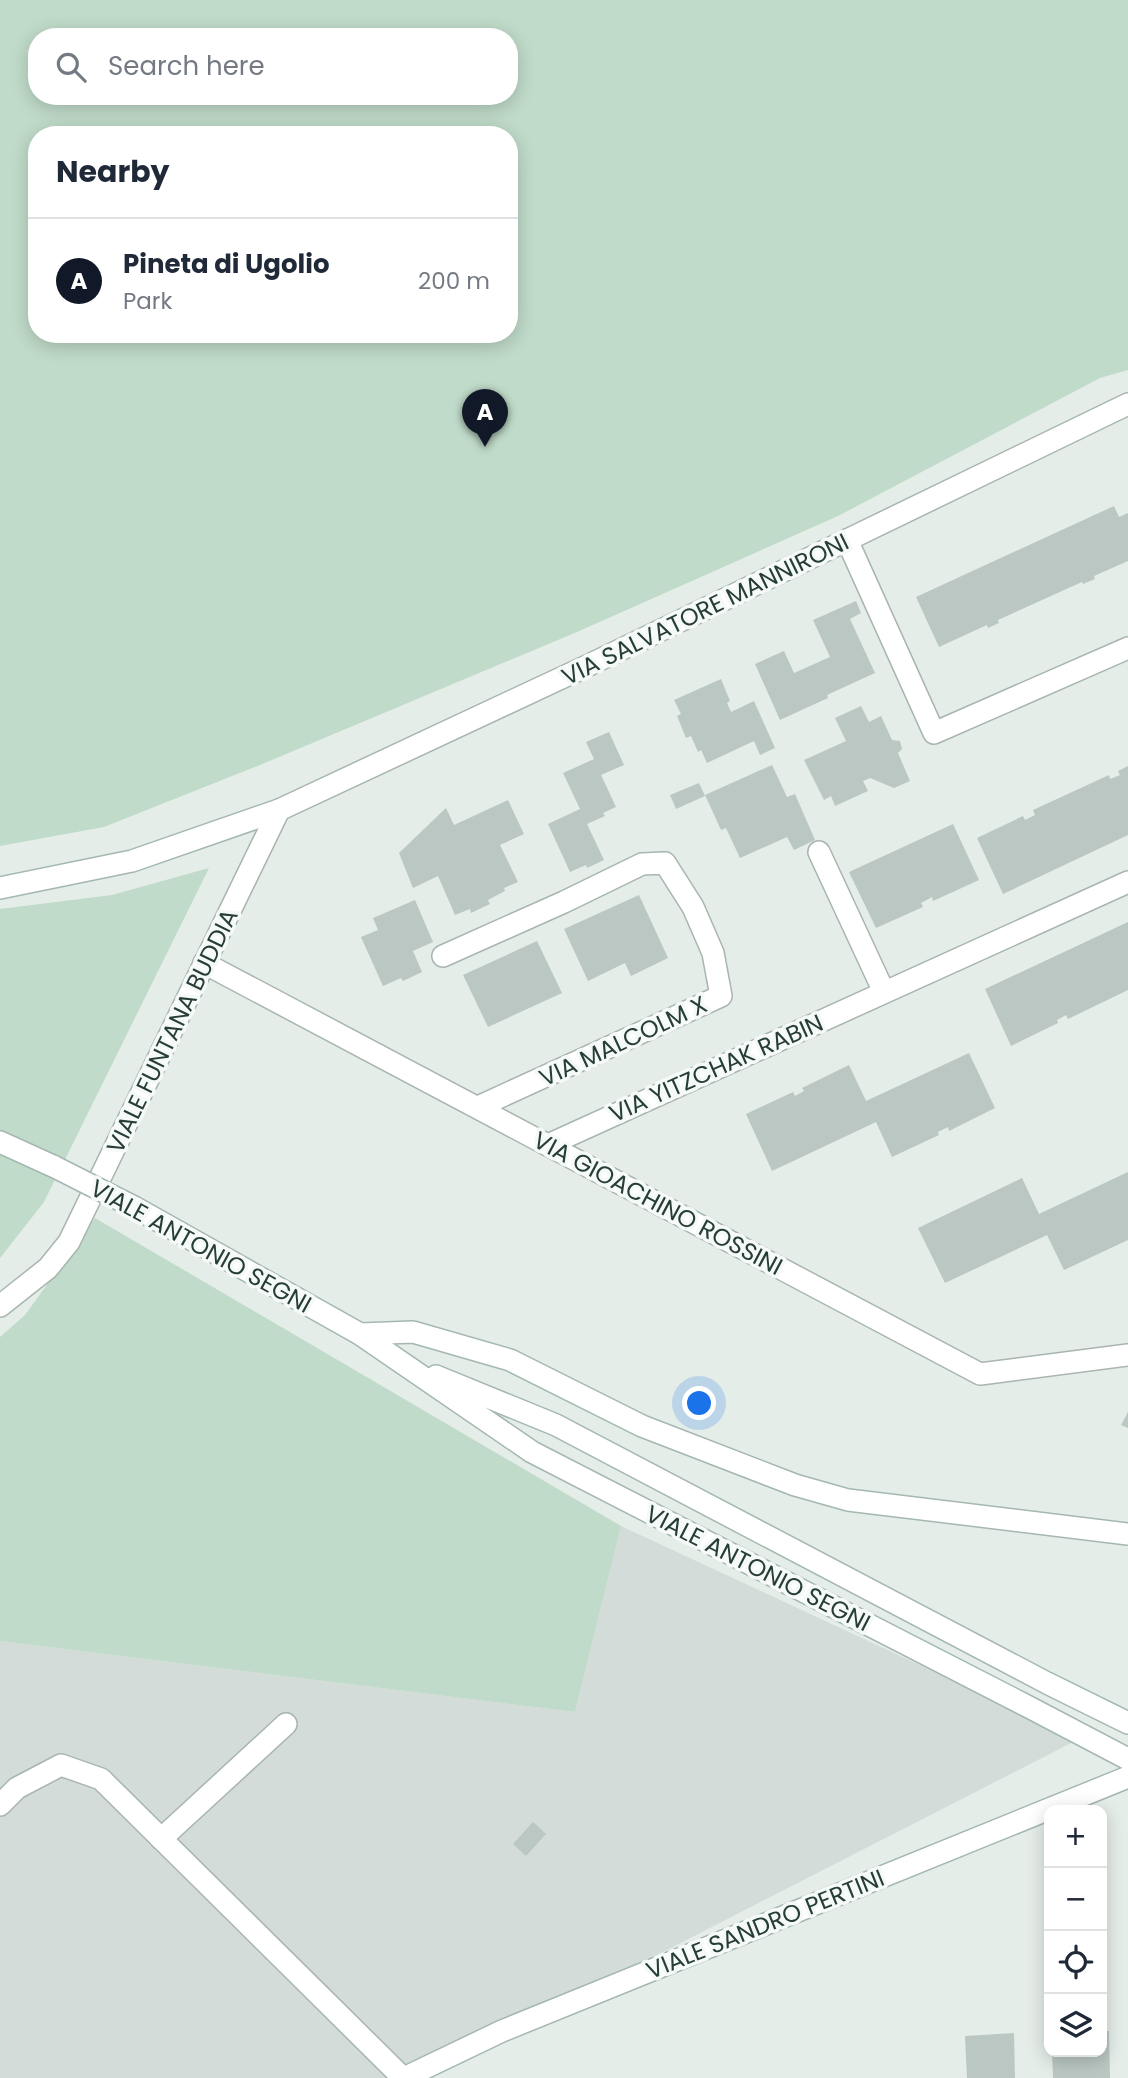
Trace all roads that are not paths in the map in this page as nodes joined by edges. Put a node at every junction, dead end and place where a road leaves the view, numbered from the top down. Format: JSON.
{"nodes":[{"id":1,"x":1128,"y":404,"type":"edge"},
{"id":2,"x":847,"y":540,"type":"junction"},
{"id":3,"x":1128,"y":648,"type":"edge"},
{"id":4,"x":279,"y":810,"type":"junction"},
{"id":5,"x":819,"y":852,"type":"dead end"},
{"id":6,"x":1128,"y":882,"type":"edge"},
{"id":7,"x":0,"y":888,"type":"edge"},
{"id":8,"x":443,"y":956,"type":"dead end"},
{"id":9,"x":204,"y":963,"type":"junction"},
{"id":10,"x":884,"y":992,"type":"junction"},
{"id":11,"x":478,"y":1107,"type":"junction"},
{"id":12,"x":0,"y":1142,"type":"edge"},
{"id":13,"x":548,"y":1145,"type":"junction"},
{"id":14,"x":0,"y":1306,"type":"edge"},
{"id":15,"x":360,"y":1334,"type":"junction"},
{"id":16,"x":1128,"y":1355,"type":"edge"},
{"id":17,"x":396,"y":1360,"type":"junction"},
{"id":18,"x":1128,"y":1534,"type":"edge"},
{"id":19,"x":1128,"y":1723,"type":"edge"},
{"id":20,"x":286,"y":1724,"type":"dead end"},
{"id":21,"x":1128,"y":1759,"type":"edge"},
{"id":22,"x":1128,"y":1777,"type":"edge"},
{"id":23,"x":0,"y":1805,"type":"edge"},
{"id":24,"x":161,"y":1839,"type":"junction"},
{"id":25,"x":403,"y":2078,"type":"edge"}],
"edges":[{"from":1,"to":2,"type":"street","name":"VIA SALVATORE MANNIRONI"},
{"from":2,"to":3,"type":"street"},
{"from":2,"to":4,"type":"street","name":"VIA SALVATORE MANNIRONI"},
{"from":4,"to":7,"type":"street","name":"VIA SALVATORE MANNIRONI"},
{"from":4,"to":9,"type":"street","name":"VIALE FUNTANA BUDDIA"},
{"from":5,"to":10,"type":"street"},
{"from":6,"to":10,"type":"street","name":"VIA YITZCHAK RABIN"},
{"from":8,"to":11,"type":"street","name":"VIA MALCOLM X"},
{"from":9,"to":11,"type":"street","name":"VIA GIOACHINO ROSSINI"},
{"from":9,"to":14,"type":"street","name":"VIALE FUNTANA BUDDIA"},
{"from":10,"to":13,"type":"street","name":"VIA YITZCHAK RABIN"},
{"from":11,"to":13,"type":"street","name":"VIA GIOACHINO ROSSINI"},
{"from":12,"to":15,"type":"street","name":"VIALE ANTONIO SEGNI","bridge":true},
{"from":13,"to":16,"type":"street","name":"VIA GIOACHINO ROSSINI"},
{"from":15,"to":17,"type":"street","name":"VIALE ANTONIO SEGNI"},
{"from":15,"to":18,"type":"street"},
{"from":17,"to":19,"type":"street","name":"VIALE ANTONIO SEGNI"},
{"from":17,"to":21,"type":"street","name":"VIALE ANTONIO SEGNI"},
{"from":20,"to":24,"type":"street"},
{"from":22,"to":25,"type":"street","name":"VIALE SANDRO PERTINI"},
{"from":23,"to":24,"type":"street"},
{"from":24,"to":25,"type":"street"}]}
